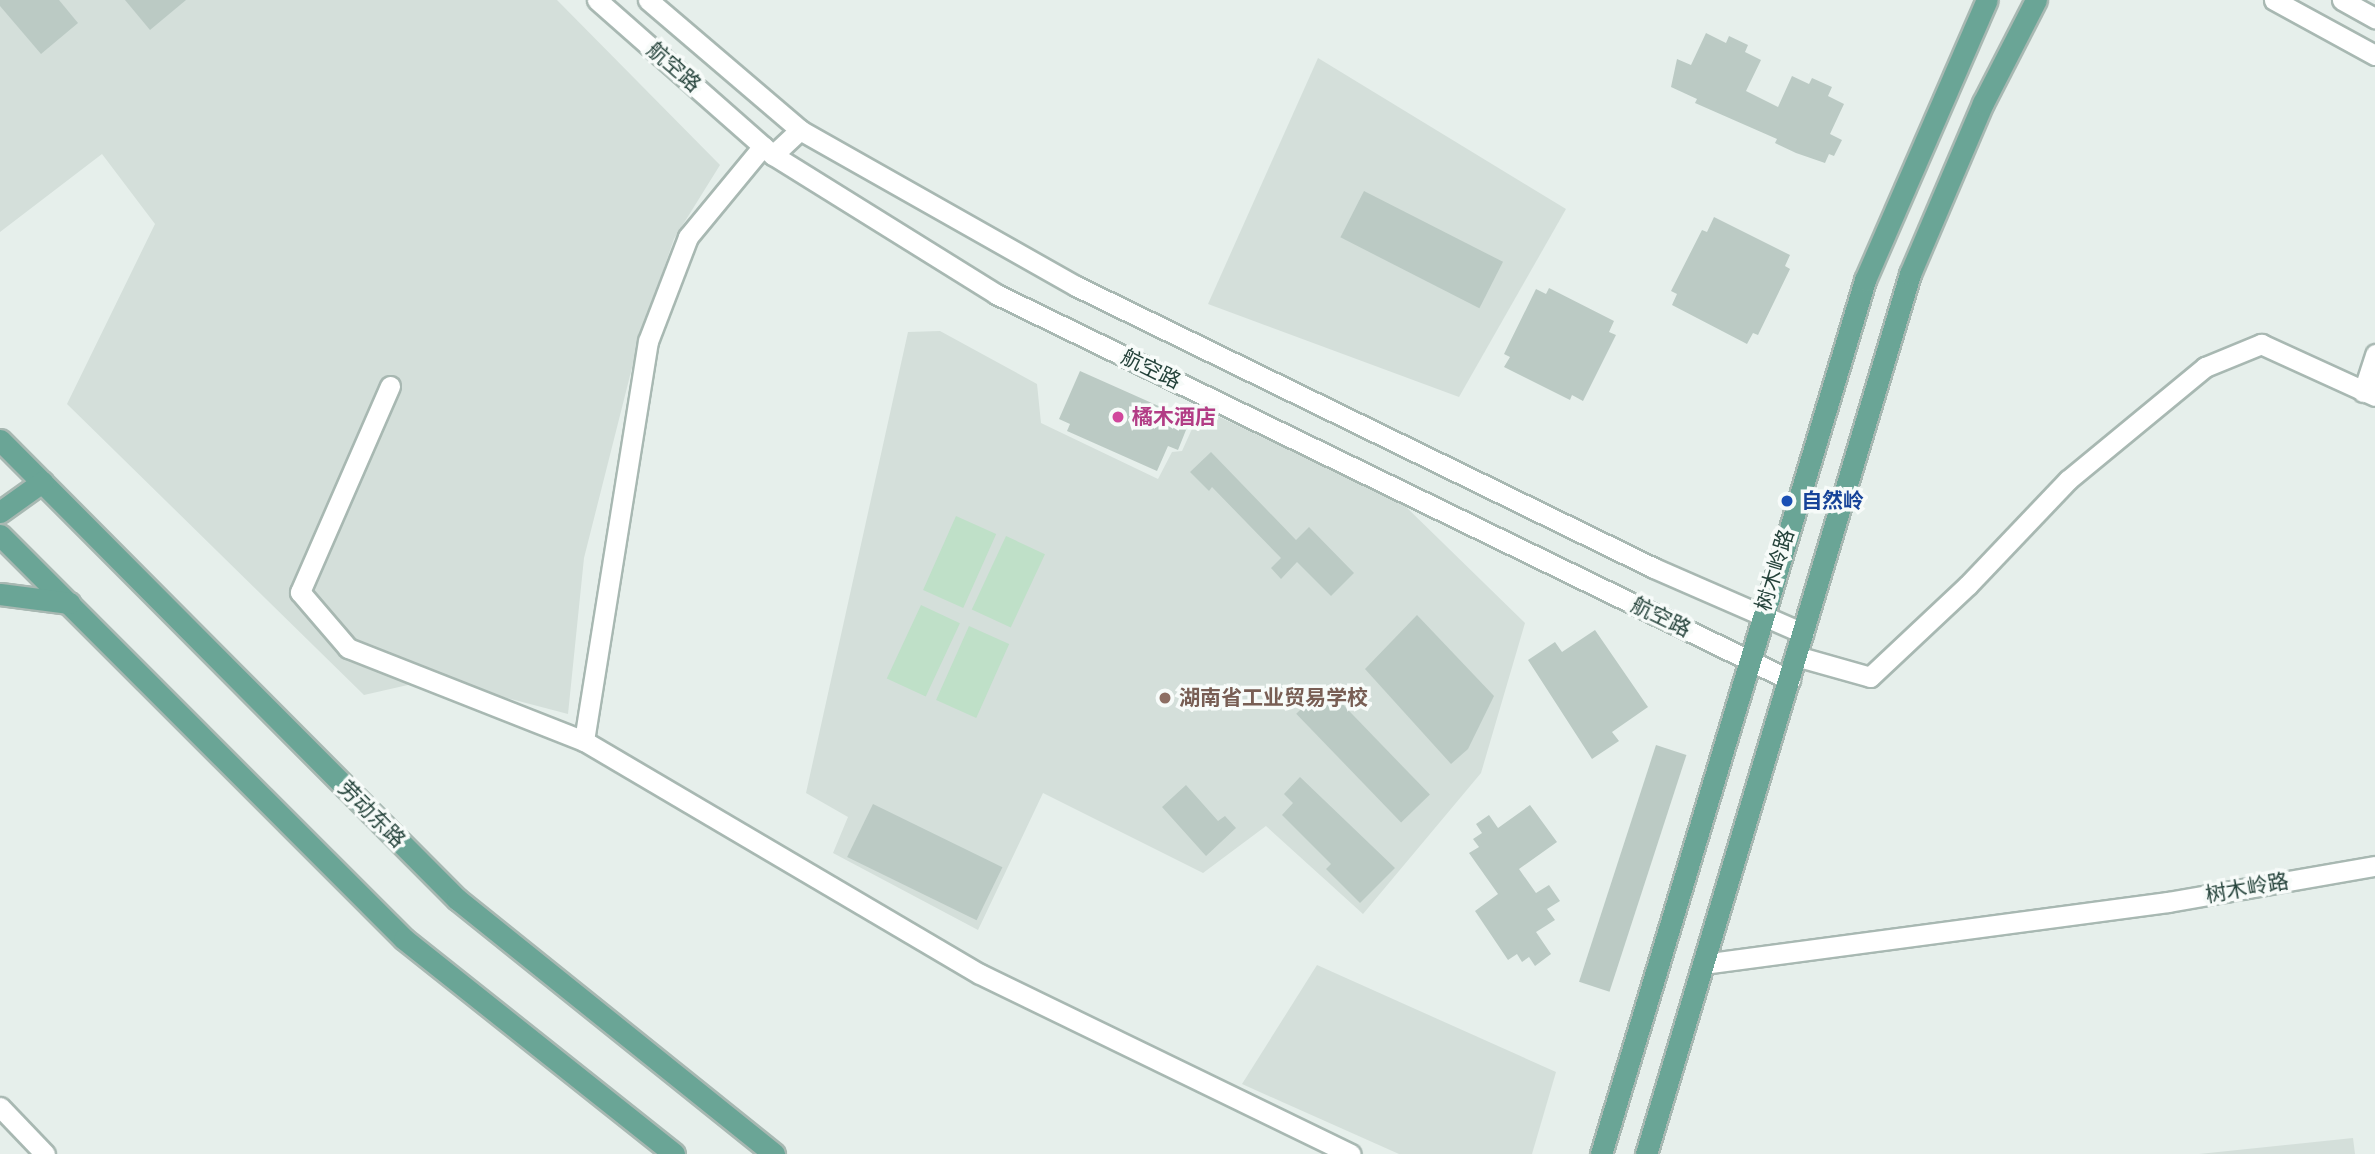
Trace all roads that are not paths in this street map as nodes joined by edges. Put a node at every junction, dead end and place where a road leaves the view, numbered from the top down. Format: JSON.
{"nodes":[{"id":1,"x":597,"y":0,"type":"edge"},
{"id":2,"x":648,"y":0,"type":"edge"},
{"id":3,"x":1987,"y":0,"type":"edge"},
{"id":4,"x":2036,"y":0,"type":"edge"},
{"id":5,"x":2274,"y":0,"type":"edge"},
{"id":6,"x":2342,"y":0,"type":"edge"},
{"id":7,"x":2375,"y":18,"type":"edge"},
{"id":8,"x":2375,"y":55,"type":"edge"},
{"id":9,"x":800,"y":130,"type":"junction"},
{"id":10,"x":768,"y":150,"type":"junction"},
{"id":11,"x":2375,"y":354,"type":"edge"},
{"id":12,"x":390,"y":386,"type":"dead end"},
{"id":13,"x":2369,"y":394,"type":"edge"},
{"id":14,"x":3,"y":449,"type":"edge"},
{"id":15,"x":42,"y":482,"type":"junction"},
{"id":16,"x":0,"y":512,"type":"edge"},
{"id":17,"x":0,"y":535,"type":"edge"},
{"id":18,"x":0,"y":594,"type":"edge"},
{"id":19,"x":69,"y":603,"type":"junction"},
{"id":20,"x":1762,"y":613,"type":"junction"},
{"id":21,"x":1803,"y":633,"type":"junction"},
{"id":22,"x":1796,"y":656,"type":"junction"},
{"id":23,"x":1747,"y":659,"type":"junction"},
{"id":24,"x":1790,"y":680,"type":"junction"},
{"id":25,"x":584,"y":741,"type":"junction"},
{"id":26,"x":2375,"y":866,"type":"edge"},
{"id":27,"x":1703,"y":964,"type":"junction"},
{"id":28,"x":0,"y":1107,"type":"edge"},
{"id":29,"x":45,"y":1154,"type":"edge"},
{"id":30,"x":674,"y":1154,"type":"edge"},
{"id":31,"x":774,"y":1154,"type":"edge"},
{"id":32,"x":1351,"y":1154,"type":"edge"},
{"id":33,"x":1601,"y":1154,"type":"edge"},
{"id":34,"x":1646,"y":1154,"type":"edge"}],
"edges":[{"from":1,"to":10,"type":"street","name":"航空路"},
{"from":2,"to":9,"type":"street","name":"航空路"},
{"from":3,"to":20,"type":"main road","name":"树木岭路"},
{"from":4,"to":21,"type":"main road"},
{"from":5,"to":8,"type":"street"},
{"from":6,"to":7,"type":"street"},
{"from":9,"to":10,"type":"street"},
{"from":9,"to":20,"type":"street","name":"航空路"},
{"from":10,"to":23,"type":"street","name":"航空路"},
{"from":10,"to":25,"type":"street"},
{"from":11,"to":13,"type":"street"},
{"from":12,"to":25,"type":"street"},
{"from":13,"to":22,"type":"street"},
{"from":14,"to":15,"type":"main road","name":"劳动东路"},
{"from":15,"to":16,"type":"main road"},
{"from":15,"to":31,"type":"main road","name":"劳动东路"},
{"from":17,"to":19,"type":"main road"},
{"from":18,"to":19,"type":"main road"},
{"from":19,"to":30,"type":"main road"},
{"from":20,"to":21,"type":"street","name":"航空路"},
{"from":20,"to":23,"type":"main road","name":"树木岭路"},
{"from":21,"to":22,"type":"main road"},
{"from":22,"to":24,"type":"main road"},
{"from":23,"to":24,"type":"street","name":"航空路"},
{"from":23,"to":33,"type":"main road","name":"树木岭路"},
{"from":24,"to":27,"type":"main road"},
{"from":25,"to":32,"type":"street"},
{"from":26,"to":27,"type":"street","name":"树木岭路"},
{"from":27,"to":34,"type":"main road"},
{"from":28,"to":29,"type":"street"}]}
